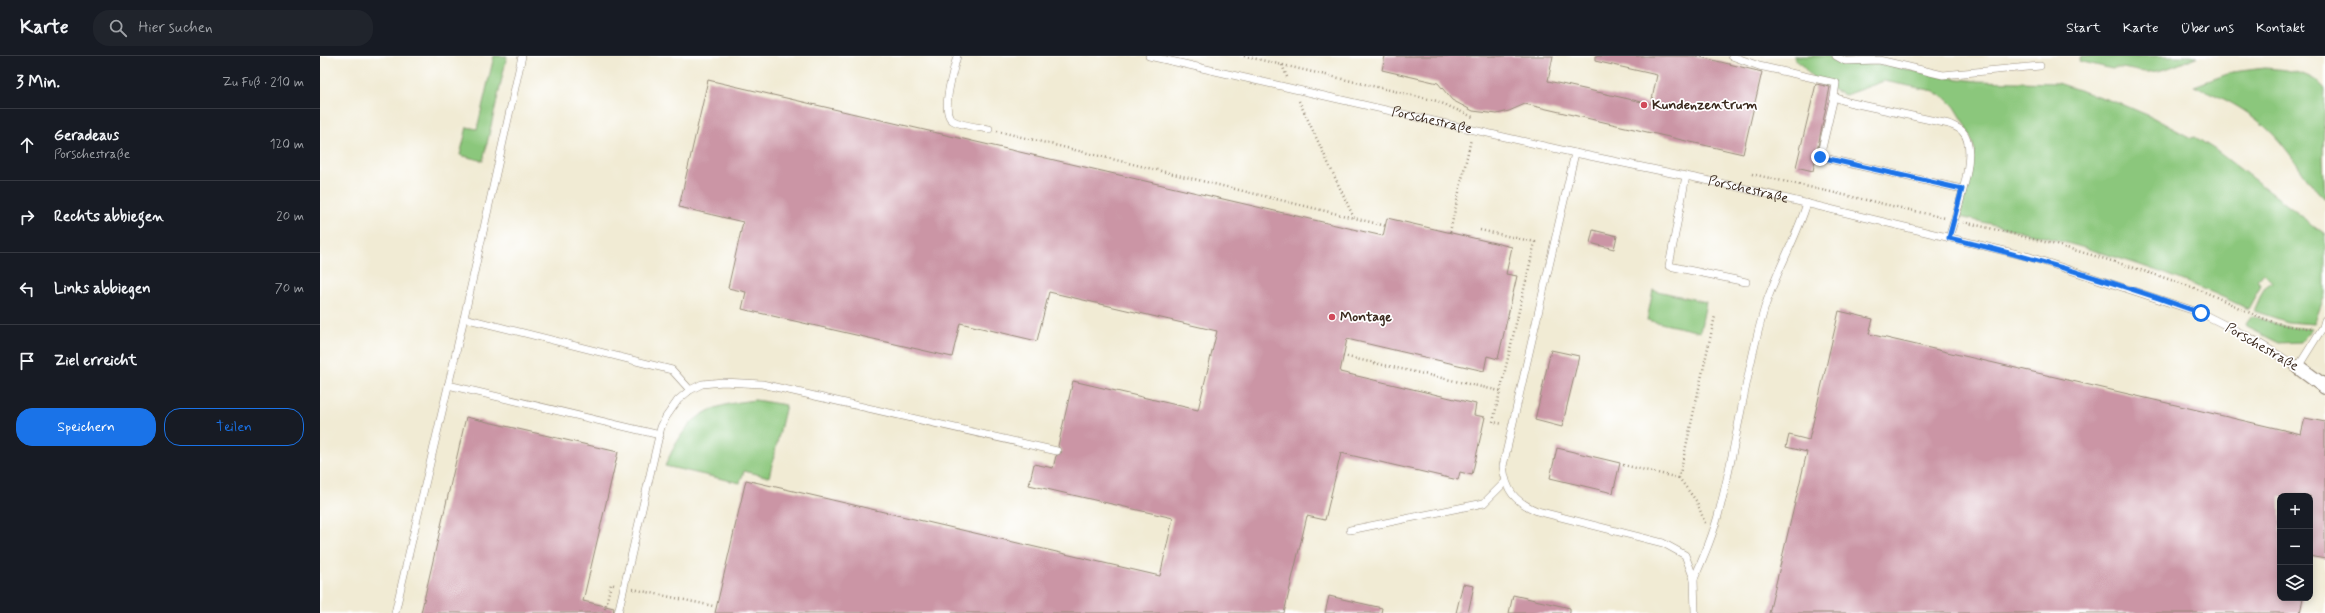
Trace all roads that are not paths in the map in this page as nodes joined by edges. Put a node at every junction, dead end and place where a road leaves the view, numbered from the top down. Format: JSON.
{"nodes":[{"id":1,"x":522,"y":56,"type":"edge"},
{"id":2,"x":957,"y":56,"type":"edge"},
{"id":3,"x":1149,"y":56,"type":"edge"},
{"id":4,"x":1732,"y":56,"type":"edge"},
{"id":5,"x":1836,"y":56,"type":"edge"},
{"id":6,"x":2040,"y":66,"type":"dead end"},
{"id":7,"x":1834,"y":97,"type":"junction"},
{"id":8,"x":989,"y":130,"type":"road end"},
{"id":9,"x":1575,"y":153,"type":"junction"},
{"id":10,"x":1686,"y":176,"type":"junction"},
{"id":11,"x":1962,"y":189,"type":"junction"},
{"id":12,"x":1807,"y":203,"type":"junction"},
{"id":13,"x":1949,"y":238,"type":"junction"},
{"id":14,"x":1746,"y":282,"type":"dead end"},
{"id":15,"x":464,"y":318,"type":"junction"},
{"id":16,"x":2324,"y":323,"type":"edge"},
{"id":17,"x":2298,"y":367,"type":"junction"},
{"id":18,"x":448,"y":385,"type":"junction"},
{"id":19,"x":2325,"y":387,"type":"edge"},
{"id":20,"x":690,"y":390,"type":"junction"},
{"id":21,"x":660,"y":435,"type":"junction"},
{"id":22,"x":1057,"y":451,"type":"dead end"},
{"id":23,"x":1505,"y":482,"type":"junction"},
{"id":24,"x":1350,"y":530,"type":"dead end"},
{"id":25,"x":1694,"y":579,"type":"junction"},
{"id":26,"x":395,"y":613,"type":"edge"},
{"id":27,"x":618,"y":613,"type":"edge"},
{"id":28,"x":1695,"y":613,"type":"edge"}],
"edges":[{"from":1,"to":15,"type":"lane"},
{"from":2,"to":8,"type":"lane"},
{"from":3,"to":9,"type":"lane","name":"Porschestraße"},
{"from":4,"to":7,"type":"lane"},
{"from":5,"to":6,"type":"lane"},
{"from":7,"to":11,"type":"lane"},
{"from":7,"to":11,"type":"lane"},
{"from":9,"to":10,"type":"lane","name":"Porschestraße"},
{"from":9,"to":23,"type":"lane"},
{"from":10,"to":12,"type":"lane","name":"Porschestraße"},
{"from":10,"to":14,"type":"lane"},
{"from":11,"to":13,"type":"lane"},
{"from":12,"to":13,"type":"lane","name":"Porschestraße"},
{"from":12,"to":25,"type":"lane"},
{"from":13,"to":17,"type":"lane","name":"Porschestraße"},
{"from":15,"to":18,"type":"lane"},
{"from":15,"to":20,"type":"lane"},
{"from":16,"to":17,"type":"lane"},
{"from":17,"to":19,"type":"street","name":"Porschestraße"},
{"from":18,"to":21,"type":"lane"},
{"from":18,"to":26,"type":"lane"},
{"from":20,"to":21,"type":"lane"},
{"from":20,"to":22,"type":"lane"},
{"from":21,"to":27,"type":"lane"},
{"from":23,"to":24,"type":"lane"},
{"from":23,"to":25,"type":"lane"},
{"from":25,"to":28,"type":"lane"}]}
